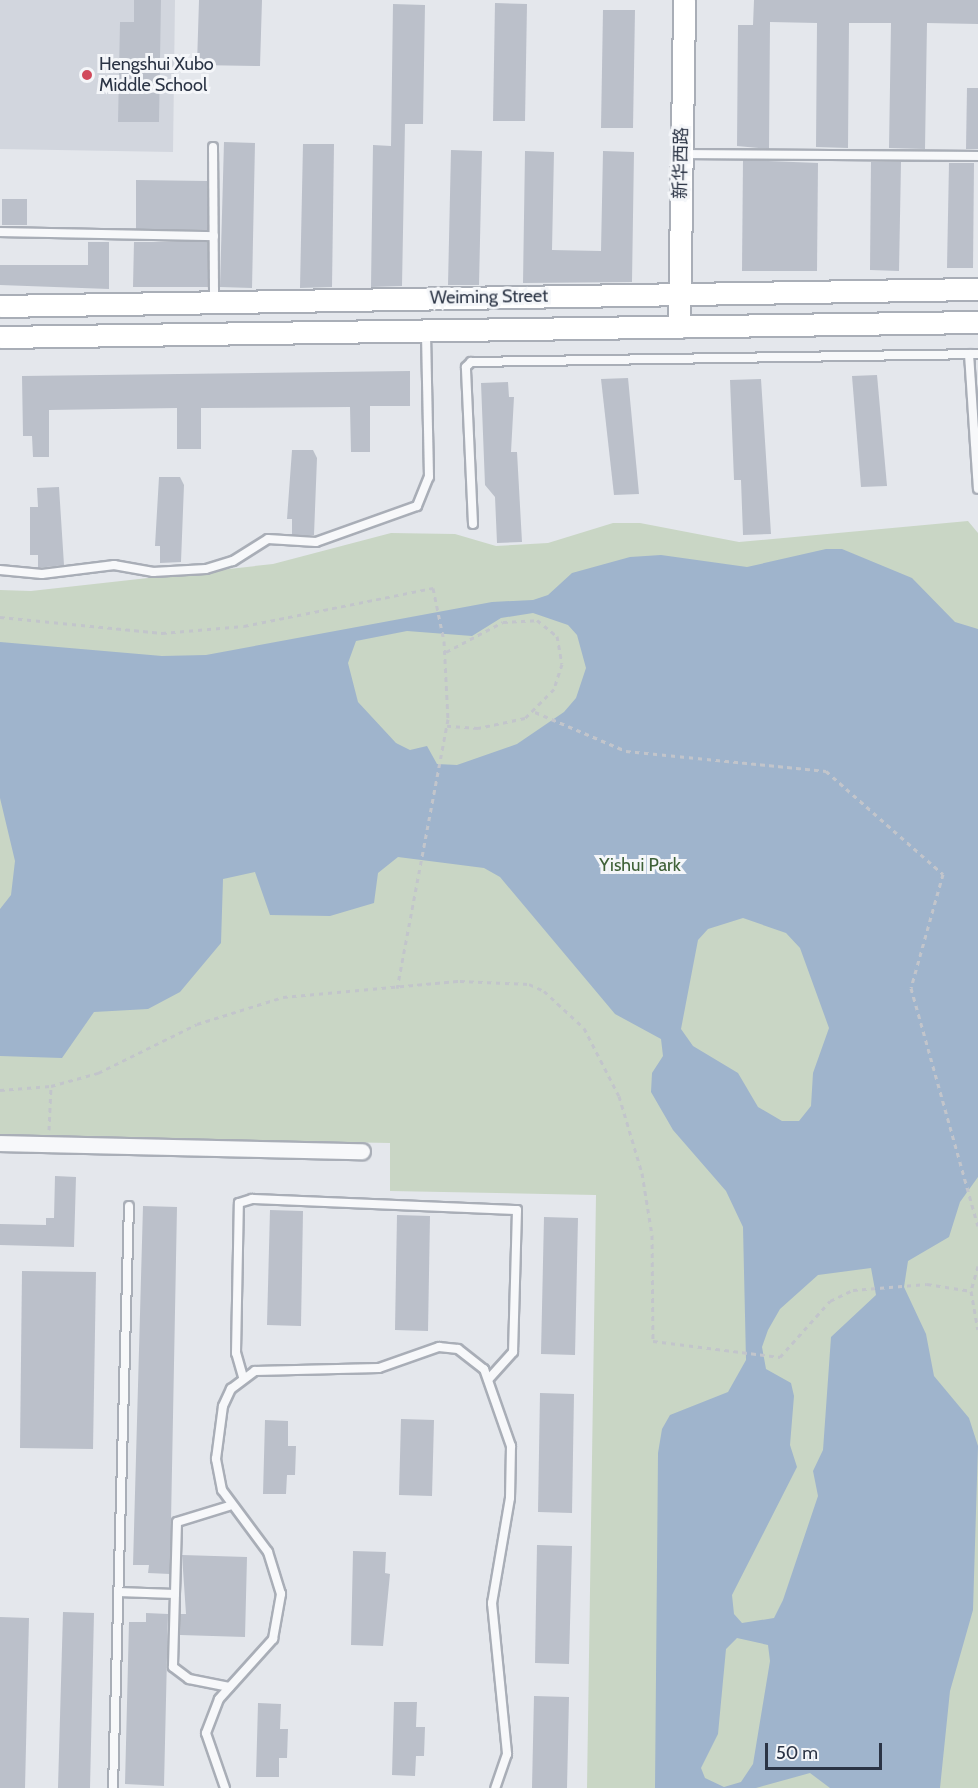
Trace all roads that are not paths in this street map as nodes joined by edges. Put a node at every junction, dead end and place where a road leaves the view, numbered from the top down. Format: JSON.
{"nodes":[{"id":1,"x":684,"y":0,"type":"edge"},
{"id":2,"x":213,"y":147,"type":"dead end"},
{"id":3,"x":681,"y":154,"type":"junction"},
{"id":4,"x":978,"y":156,"type":"edge"},
{"id":5,"x":0,"y":232,"type":"edge"},
{"id":6,"x":214,"y":236,"type":"junction"},
{"id":7,"x":978,"y":289,"type":"edge"},
{"id":8,"x":679,"y":294,"type":"junction"},
{"id":9,"x":214,"y":302,"type":"junction"},
{"id":10,"x":0,"y":306,"type":"edge"},
{"id":11,"x":978,"y":322,"type":"edge"},
{"id":12,"x":679,"y":327,"type":"junction"},
{"id":13,"x":426,"y":331,"type":"junction"},
{"id":14,"x":0,"y":337,"type":"edge"},
{"id":15,"x":974,"y":354,"type":"edge"},
{"id":16,"x":978,"y":489,"type":"edge"},
{"id":17,"x":473,"y":524,"type":"dead end"},
{"id":18,"x":0,"y":570,"type":"edge"},
{"id":19,"x":0,"y":1143,"type":"edge"},
{"id":20,"x":362,"y":1151,"type":"dead end"},
{"id":21,"x":129,"y":1206,"type":"dead end"},
{"id":22,"x":243,"y":1377,"type":"junction"},
{"id":23,"x":489,"y":1379,"type":"junction"},
{"id":24,"x":229,"y":1506,"type":"junction"},
{"id":25,"x":118,"y":1592,"type":"junction"},
{"id":26,"x":175,"y":1594,"type":"junction"},
{"id":27,"x":229,"y":1687,"type":"junction"},
{"id":28,"x":113,"y":1788,"type":"edge"},
{"id":29,"x":225,"y":1788,"type":"edge"},
{"id":30,"x":495,"y":1788,"type":"edge"}],
"edges":[{"from":1,"to":3,"type":"street","name":"新华西路"},
{"from":2,"to":6,"type":"lane"},
{"from":3,"to":4,"type":"lane"},
{"from":3,"to":8,"type":"street","name":"新华西路"},
{"from":5,"to":6,"type":"lane"},
{"from":6,"to":9,"type":"lane"},
{"from":7,"to":8,"type":"street","name":"Weiming Street"},
{"from":8,"to":9,"type":"street","name":"Weiming Street"},
{"from":8,"to":12,"type":"street","name":"新华西路"},
{"from":9,"to":10,"type":"street","name":"Weiming Street"},
{"from":11,"to":12,"type":"street","name":"Weiming Street"},
{"from":12,"to":13,"type":"street","name":"Weiming Street"},
{"from":13,"to":14,"type":"street","name":"Weiming Street"},
{"from":13,"to":18,"type":"lane"},
{"from":15,"to":16,"type":"lane"},
{"from":15,"to":17,"type":"lane"},
{"from":19,"to":20,"type":"street"},
{"from":21,"to":25,"type":"lane"},
{"from":22,"to":23,"type":"lane"},
{"from":22,"to":23,"type":"lane"},
{"from":22,"to":24,"type":"lane"},
{"from":23,"to":30,"type":"lane"},
{"from":24,"to":26,"type":"lane"},
{"from":24,"to":27,"type":"lane"},
{"from":25,"to":26,"type":"lane"},
{"from":25,"to":28,"type":"lane"},
{"from":26,"to":27,"type":"lane"},
{"from":27,"to":29,"type":"lane"}]}
